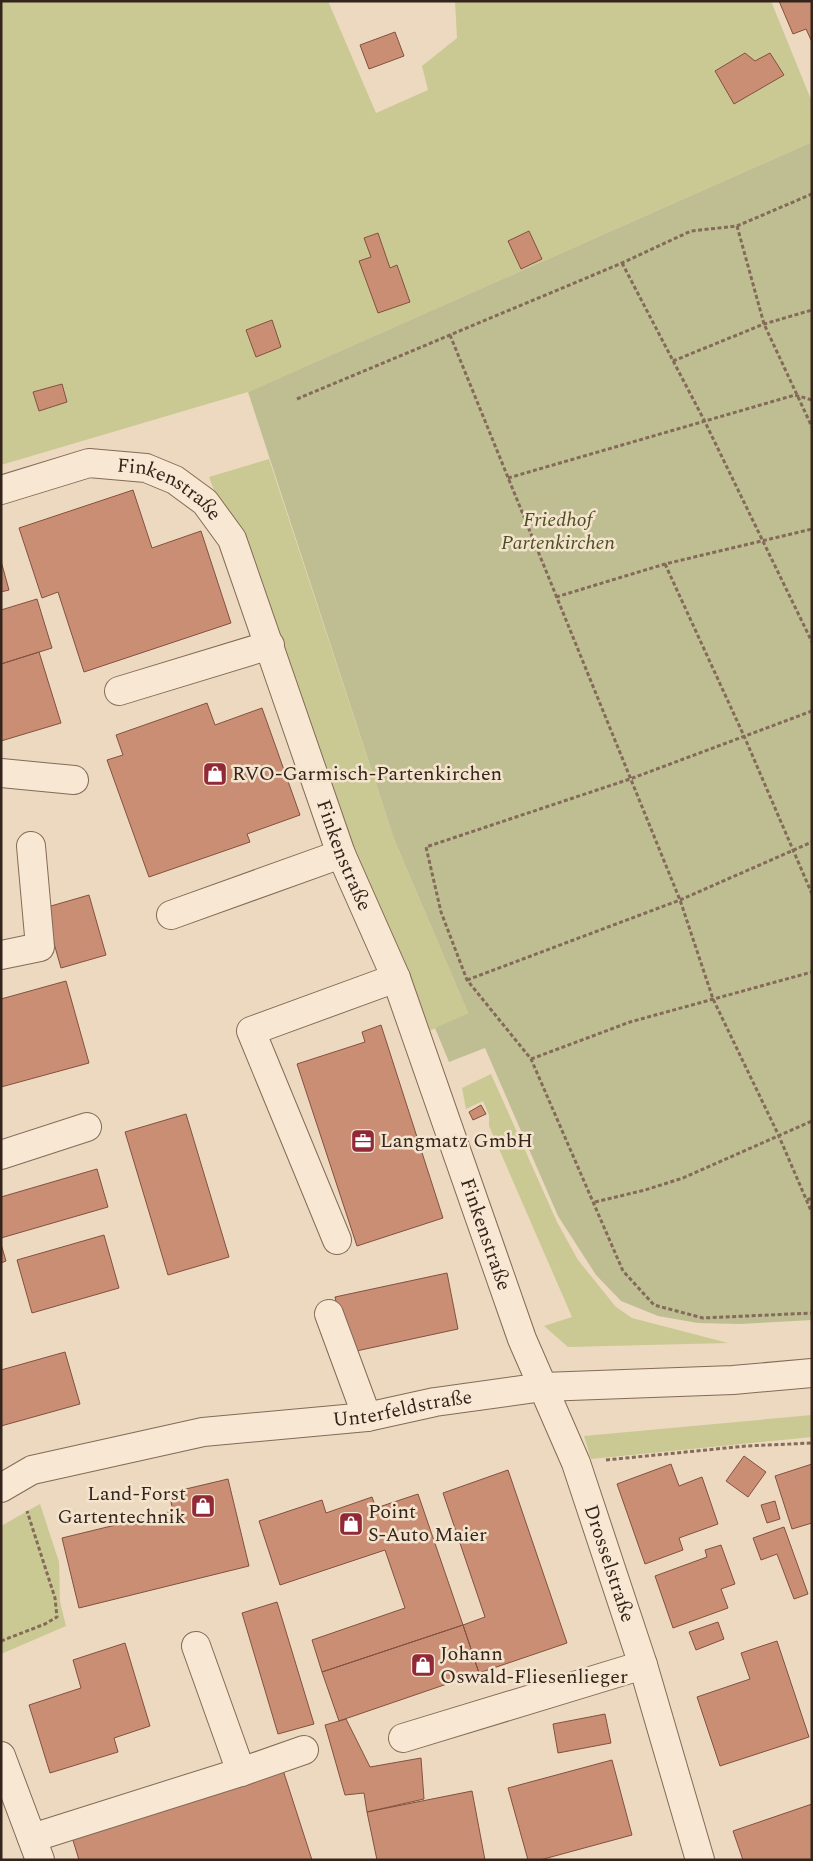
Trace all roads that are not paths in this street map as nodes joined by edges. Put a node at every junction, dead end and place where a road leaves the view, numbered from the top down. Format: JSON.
{"nodes":[{"id":1,"x":1,"y":490,"type":"edge"},
{"id":2,"x":270,"y":645,"type":"junction"},
{"id":3,"x":119,"y":691,"type":"dead end"},
{"id":4,"x":1,"y":773,"type":"edge"},
{"id":5,"x":74,"y":780,"type":"dead end"},
{"id":6,"x":31,"y":846,"type":"dead end"},
{"id":7,"x":341,"y":854,"type":"junction"},
{"id":8,"x":171,"y":915,"type":"dead end"},
{"id":9,"x":1,"y":955,"type":"edge"},
{"id":10,"x":396,"y":978,"type":"junction"},
{"id":11,"x":87,"y":1127,"type":"dead end"},
{"id":12,"x":1,"y":1155,"type":"edge"},
{"id":13,"x":337,"y":1240,"type":"dead end"},
{"id":14,"x":329,"y":1314,"type":"dead end"},
{"id":15,"x":812,"y":1373,"type":"edge"},
{"id":16,"x":543,"y":1387,"type":"junction"},
{"id":17,"x":367,"y":1416,"type":"junction"},
{"id":18,"x":1,"y":1488,"type":"edge"},
{"id":19,"x":196,"y":1646,"type":"dead end"},
{"id":20,"x":643,"y":1665,"type":"junction"},
{"id":21,"x":403,"y":1738,"type":"dead end"},
{"id":22,"x":304,"y":1750,"type":"dead end"},
{"id":23,"x":1,"y":1756,"type":"edge"},
{"id":24,"x":241,"y":1772,"type":"junction"},
{"id":25,"x":36,"y":1849,"type":"edge"},
{"id":26,"x":700,"y":1860,"type":"edge"}],
"edges":[{"from":1,"to":2,"type":"street","name":"Finkenstraße"},
{"from":2,"to":3,"type":"street"},
{"from":2,"to":7,"type":"street","name":"Finkenstraße"},
{"from":4,"to":5,"type":"street"},
{"from":6,"to":9,"type":"street"},
{"from":7,"to":8,"type":"street"},
{"from":7,"to":10,"type":"street","name":"Finkenstraße"},
{"from":10,"to":13,"type":"street"},
{"from":10,"to":16,"type":"street","name":"Finkenstraße"},
{"from":11,"to":12,"type":"street"},
{"from":14,"to":17,"type":"street"},
{"from":15,"to":16,"type":"street","name":"Unterfeldstraße"},
{"from":16,"to":17,"type":"street","name":"Unterfeldstraße"},
{"from":16,"to":20,"type":"street","name":"Drosselstraße"},
{"from":17,"to":18,"type":"street","name":"Unterfeldstraße"},
{"from":19,"to":24,"type":"street"},
{"from":20,"to":21,"type":"street"},
{"from":20,"to":26,"type":"street","name":"Drosselstraße"},
{"from":22,"to":24,"type":"street"},
{"from":23,"to":25,"type":"street"},
{"from":24,"to":25,"type":"street"}]}
